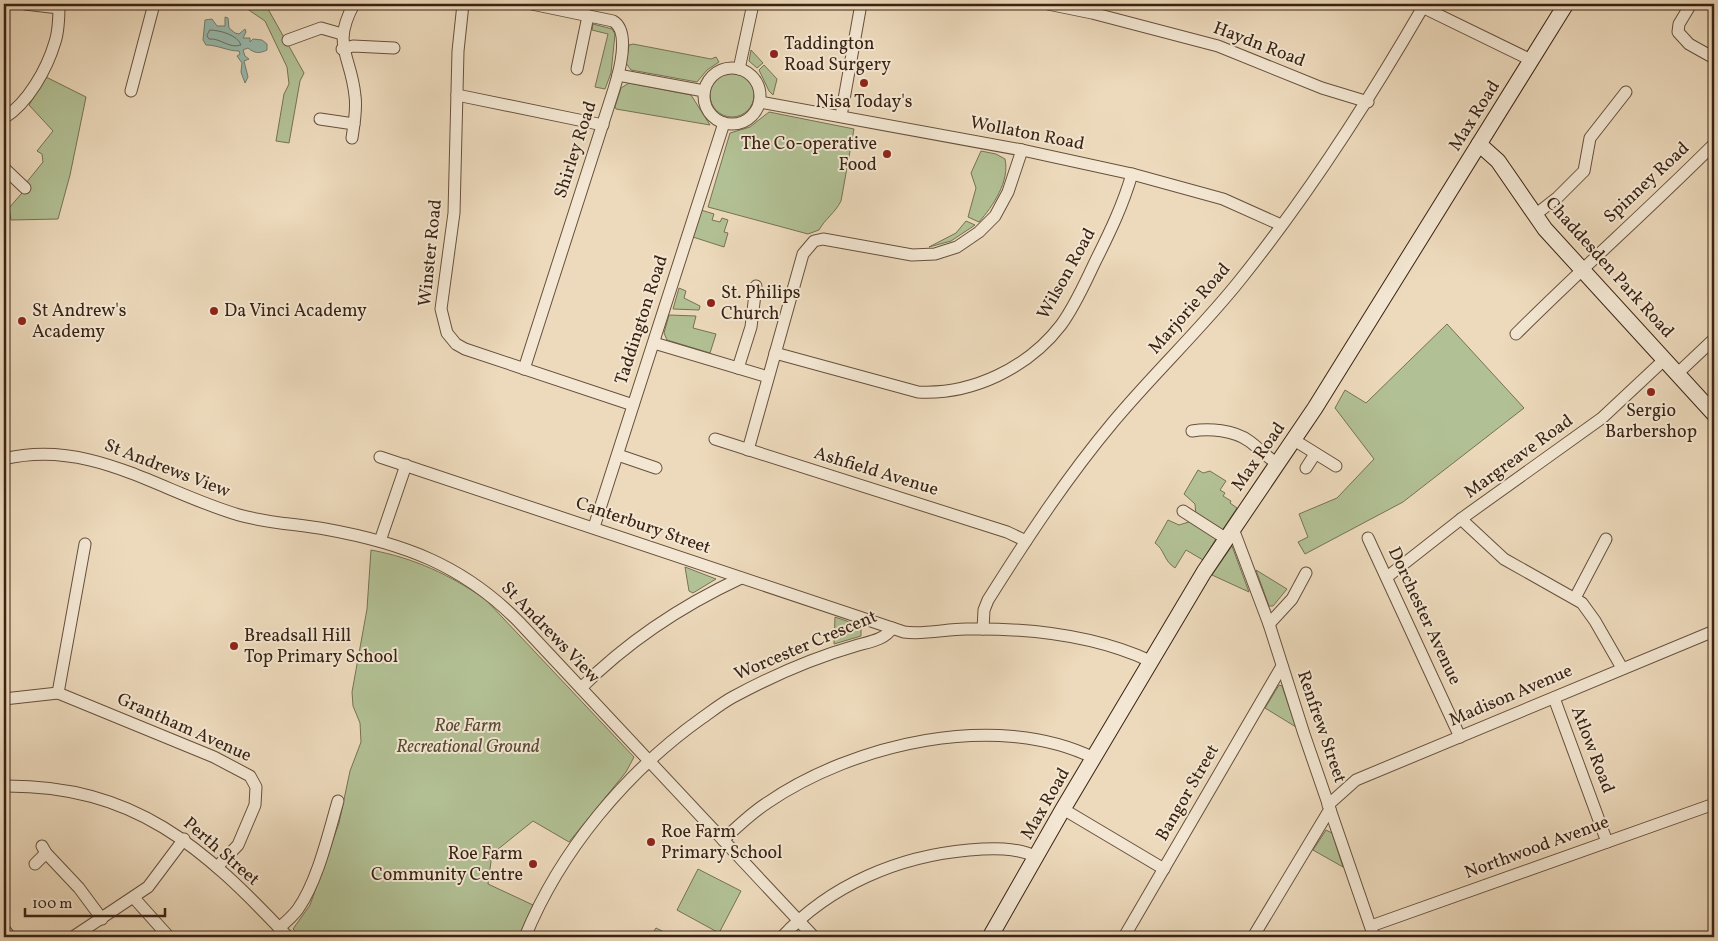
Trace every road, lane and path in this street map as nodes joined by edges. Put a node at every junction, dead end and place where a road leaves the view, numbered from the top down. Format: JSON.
{"nodes":[{"id":1,"x":25,"y":4,"type":"edge"},
{"id":2,"x":154,"y":4,"type":"edge"},
{"id":3,"x":354,"y":4,"type":"edge"},
{"id":4,"x":462,"y":4,"type":"edge"},
{"id":5,"x":532,"y":4,"type":"edge"},
{"id":6,"x":753,"y":4,"type":"edge"},
{"id":7,"x":861,"y":4,"type":"edge"},
{"id":8,"x":1048,"y":4,"type":"edge"},
{"id":9,"x":1566,"y":4,"type":"edge"},
{"id":10,"x":1691,"y":4,"type":"edge"},
{"id":11,"x":59,"y":6,"type":"edge"},
{"id":12,"x":1419,"y":6,"type":"edge"},
{"id":13,"x":588,"y":16,"type":"junction"},
{"id":14,"x":342,"y":34,"type":"junction"},
{"id":15,"x":288,"y":40,"type":"dead end"},
{"id":16,"x":394,"y":48,"type":"dead end"},
{"id":17,"x":342,"y":49,"type":"junction"},
{"id":18,"x":1712,"y":57,"type":"edge"},
{"id":19,"x":1531,"y":60,"type":"junction"},
{"id":20,"x":577,"y":69,"type":"dead end"},
{"id":21,"x":739,"y":69,"type":"junction"},
{"id":22,"x":618,"y":75,"type":"junction"},
{"id":23,"x":131,"y":91,"type":"dead end"},
{"id":24,"x":704,"y":91,"type":"junction"},
{"id":25,"x":1626,"y":92,"type":"dead end"},
{"id":26,"x":457,"y":94,"type":"junction"},
{"id":27,"x":760,"y":102,"type":"junction"},
{"id":28,"x":1368,"y":102,"type":"junction"},
{"id":29,"x":841,"y":116,"type":"junction"},
{"id":30,"x":4,"y":118,"type":"edge"},
{"id":31,"x":320,"y":119,"type":"dead end"},
{"id":32,"x":724,"y":123,"type":"junction"},
{"id":33,"x":354,"y":124,"type":"junction"},
{"id":34,"x":603,"y":124,"type":"junction"},
{"id":35,"x":352,"y":138,"type":"dead end"},
{"id":36,"x":1479,"y":144,"type":"junction"},
{"id":37,"x":1714,"y":144,"type":"edge"},
{"id":38,"x":1022,"y":150,"type":"junction"},
{"id":39,"x":4,"y":168,"type":"edge"},
{"id":40,"x":1132,"y":174,"type":"junction"},
{"id":41,"x":25,"y":188,"type":"dead end"},
{"id":42,"x":1535,"y":215,"type":"junction"},
{"id":43,"x":1282,"y":224,"type":"junction"},
{"id":44,"x":1582,"y":268,"type":"junction"},
{"id":45,"x":756,"y":286,"type":"dead end"},
{"id":46,"x":1516,"y":334,"type":"dead end"},
{"id":47,"x":1714,"y":339,"type":"edge"},
{"id":48,"x":654,"y":342,"type":"junction"},
{"id":49,"x":775,"y":353,"type":"junction"},
{"id":50,"x":1665,"y":359,"type":"junction"},
{"id":51,"x":738,"y":368,"type":"junction"},
{"id":52,"x":524,"y":369,"type":"junction"},
{"id":53,"x":1678,"y":373,"type":"junction"},
{"id":54,"x":768,"y":377,"type":"junction"},
{"id":55,"x":633,"y":405,"type":"junction"},
{"id":56,"x":1714,"y":414,"type":"edge"},
{"id":57,"x":1192,"y":431,"type":"dead end"},
{"id":58,"x":715,"y":439,"type":"dead end"},
{"id":59,"x":1294,"y":440,"type":"junction"},
{"id":60,"x":748,"y":450,"type":"junction"},
{"id":61,"x":1315,"y":454,"type":"junction"},
{"id":62,"x":618,"y":455,"type":"junction"},
{"id":63,"x":380,"y":457,"type":"dead end"},
{"id":64,"x":4,"y":459,"type":"edge"},
{"id":65,"x":1277,"y":463,"type":"junction"},
{"id":66,"x":406,"y":465,"type":"junction"},
{"id":67,"x":1336,"y":466,"type":"dead end"},
{"id":68,"x":656,"y":468,"type":"dead end"},
{"id":69,"x":1306,"y":468,"type":"dead end"},
{"id":70,"x":1183,"y":511,"type":"dead end"},
{"id":71,"x":1461,"y":519,"type":"junction"},
{"id":72,"x":594,"y":527,"type":"junction"},
{"id":73,"x":1228,"y":534,"type":"junction"},
{"id":74,"x":1368,"y":538,"type":"dead end"},
{"id":75,"x":1606,"y":539,"type":"dead end"},
{"id":76,"x":380,"y":541,"type":"junction"},
{"id":77,"x":1026,"y":541,"type":"junction"},
{"id":78,"x":85,"y":544,"type":"dead end"},
{"id":79,"x":1306,"y":573,"type":"dead end"},
{"id":80,"x":1387,"y":577,"type":"junction"},
{"id":81,"x":741,"y":578,"type":"junction"},
{"id":82,"x":1575,"y":598,"type":"junction"},
{"id":83,"x":868,"y":620,"type":"junction"},
{"id":84,"x":1269,"y":624,"type":"junction"},
{"id":85,"x":892,"y":628,"type":"junction"},
{"id":86,"x":983,"y":629,"type":"junction"},
{"id":87,"x":1714,"y":631,"type":"edge"},
{"id":88,"x":867,"y":643,"type":"junction"},
{"id":89,"x":1150,"y":661,"type":"junction"},
{"id":90,"x":1282,"y":666,"type":"junction"},
{"id":91,"x":1622,"y":668,"type":"junction"},
{"id":92,"x":581,"y":688,"type":"junction"},
{"id":93,"x":58,"y":693,"type":"junction"},
{"id":94,"x":1554,"y":698,"type":"junction"},
{"id":95,"x":4,"y":699,"type":"edge"},
{"id":96,"x":1460,"y":737,"type":"junction"},
{"id":97,"x":1094,"y":758,"type":"junction"},
{"id":98,"x":649,"y":761,"type":"junction"},
{"id":99,"x":4,"y":786,"type":"edge"},
{"id":100,"x":338,"y":801,"type":"dead end"},
{"id":101,"x":1714,"y":804,"type":"edge"},
{"id":102,"x":1329,"y":807,"type":"junction"},
{"id":103,"x":1063,"y":808,"type":"junction"},
{"id":104,"x":184,"y":840,"type":"junction"},
{"id":105,"x":723,"y":840,"type":"junction"},
{"id":106,"x":1608,"y":842,"type":"junction"},
{"id":107,"x":1037,"y":857,"type":"junction"},
{"id":108,"x":34,"y":864,"type":"dead end"},
{"id":109,"x":217,"y":867,"type":"junction"},
{"id":110,"x":1164,"y":870,"type":"junction"},
{"id":111,"x":134,"y":898,"type":"junction"},
{"id":112,"x":102,"y":918,"type":"junction"},
{"id":113,"x":798,"y":921,"type":"junction"},
{"id":114,"x":279,"y":928,"type":"junction"},
{"id":115,"x":4,"y":929,"type":"edge"},
{"id":116,"x":1373,"y":932,"type":"edge"},
{"id":117,"x":10,"y":937,"type":"edge"},
{"id":118,"x":73,"y":937,"type":"edge"},
{"id":119,"x":169,"y":937,"type":"edge"},
{"id":120,"x":288,"y":937,"type":"edge"},
{"id":121,"x":525,"y":937,"type":"edge"},
{"id":122,"x":782,"y":937,"type":"edge"},
{"id":123,"x":814,"y":937,"type":"edge"},
{"id":124,"x":990,"y":937,"type":"edge"},
{"id":125,"x":1124,"y":937,"type":"edge"},
{"id":126,"x":1253,"y":937,"type":"edge"}],
"edges":[{"from":1,"to":11,"type":"street"},
{"from":2,"to":23,"type":"street"},
{"from":3,"to":14,"type":"street"},
{"from":4,"to":26,"type":"street","name":"Winster Road"},
{"from":5,"to":13,"type":"street","name":"Shirley Road"},
{"from":6,"to":21,"type":"street"},
{"from":7,"to":29,"type":"street"},
{"from":8,"to":28,"type":"street","name":"Haydn Road"},
{"from":9,"to":19,"type":"street","name":"Max Road"},
{"from":10,"to":18,"type":"street"},
{"from":11,"to":30,"type":"street"},
{"from":12,"to":19,"type":"street"},
{"from":12,"to":28,"type":"street","name":"Marjorie Road"},
{"from":13,"to":20,"type":"street"},
{"from":13,"to":22,"type":"street","name":"Shirley Road"},
{"from":14,"to":15,"type":"street"},
{"from":14,"to":17,"type":"street"},
{"from":16,"to":17,"type":"street"},
{"from":17,"to":33,"type":"street"},
{"from":19,"to":36,"type":"street","name":"Max Road"},
{"from":21,"to":24,"type":"street"},
{"from":21,"to":27,"type":"street"},
{"from":22,"to":24,"type":"street"},
{"from":22,"to":34,"type":"street","name":"Shirley Road"},
{"from":24,"to":32,"type":"street"},
{"from":25,"to":42,"type":"street"},
{"from":26,"to":34,"type":"street"},
{"from":26,"to":52,"type":"street","name":"Winster Road"},
{"from":27,"to":29,"type":"street","name":"Wollaton Road"},
{"from":27,"to":32,"type":"street"},
{"from":28,"to":43,"type":"street","name":"Marjorie Road"},
{"from":29,"to":38,"type":"street","name":"Wollaton Road"},
{"from":31,"to":33,"type":"street"},
{"from":32,"to":48,"type":"street","name":"Taddington Road"},
{"from":33,"to":35,"type":"street"},
{"from":34,"to":52,"type":"street","name":"Shirley Road"},
{"from":36,"to":42,"type":"street","name":"Chaddesden Park Road"},
{"from":36,"to":59,"type":"street","name":"Max Road"},
{"from":37,"to":44,"type":"street","name":"Spinney Road"},
{"from":38,"to":40,"type":"street","name":"Wollaton Road"},
{"from":38,"to":49,"type":"street"},
{"from":39,"to":41,"type":"street"},
{"from":40,"to":43,"type":"street","name":"Wollaton Road"},
{"from":40,"to":49,"type":"street","name":"Wilson Road"},
{"from":42,"to":44,"type":"street","name":"Chaddesden Park Road"},
{"from":43,"to":77,"type":"street","name":"Marjorie Road"},
{"from":44,"to":46,"type":"street","name":"Spinney Road"},
{"from":44,"to":50,"type":"street","name":"Chaddesden Park Road"},
{"from":45,"to":51,"type":"street"},
{"from":47,"to":53,"type":"street"},
{"from":48,"to":51,"type":"street"},
{"from":48,"to":55,"type":"street","name":"Taddington Road"},
{"from":49,"to":54,"type":"street"},
{"from":50,"to":53,"type":"street","name":"Chaddesden Park Road"},
{"from":50,"to":71,"type":"street","name":"Margreave Road"},
{"from":51,"to":54,"type":"street"},
{"from":52,"to":55,"type":"street","name":"Winster Road"},
{"from":53,"to":56,"type":"street","name":"Chaddesden Park Road"},
{"from":54,"to":60,"type":"street"},
{"from":55,"to":62,"type":"street","name":"Taddington Road"},
{"from":57,"to":65,"type":"street"},
{"from":58,"to":60,"type":"street","name":"Ashfield Avenue"},
{"from":59,"to":61,"type":"street"},
{"from":59,"to":65,"type":"street","name":"Max Road"},
{"from":60,"to":77,"type":"street","name":"Ashfield Avenue"},
{"from":61,"to":67,"type":"street"},
{"from":61,"to":69,"type":"street"},
{"from":62,"to":68,"type":"street"},
{"from":62,"to":72,"type":"street","name":"Taddington Road"},
{"from":63,"to":66,"type":"street","name":"Canterbury Street"},
{"from":64,"to":76,"type":"street","name":"St Andrews View"},
{"from":65,"to":73,"type":"street","name":"Max Road"},
{"from":66,"to":72,"type":"street","name":"Canterbury Street"},
{"from":66,"to":76,"type":"street"},
{"from":70,"to":73,"type":"street"},
{"from":71,"to":80,"type":"street","name":"Margreave Road"},
{"from":71,"to":82,"type":"street"},
{"from":72,"to":81,"type":"street","name":"Canterbury Street"},
{"from":73,"to":84,"type":"street","name":"Renfrew Street"},
{"from":73,"to":89,"type":"street","name":"Max Road"},
{"from":74,"to":80,"type":"street","name":"Dorchester Avenue"},
{"from":75,"to":82,"type":"street"},
{"from":76,"to":92,"type":"street","name":"St Andrews View"},
{"from":77,"to":86,"type":"street","name":"Marjorie Road"},
{"from":78,"to":93,"type":"street"},
{"from":79,"to":84,"type":"street"},
{"from":80,"to":96,"type":"street","name":"Dorchester Avenue"},
{"from":81,"to":83,"type":"street","name":"Canterbury Street"},
{"from":81,"to":92,"type":"street"},
{"from":82,"to":91,"type":"street"},
{"from":83,"to":85,"type":"street","name":"Canterbury Street"},
{"from":83,"to":88,"type":"street"},
{"from":84,"to":90,"type":"street","name":"Renfrew Street"},
{"from":85,"to":86,"type":"street","name":"Worcester Crescent"},
{"from":85,"to":88,"type":"street","name":"Worcester Crescent"},
{"from":86,"to":89,"type":"street","name":"Worcester Crescent"},
{"from":87,"to":91,"type":"street","name":"Madison Avenue"},
{"from":88,"to":98,"type":"street","name":"Worcester Crescent"},
{"from":89,"to":97,"type":"street","name":"Max Road"},
{"from":90,"to":102,"type":"street","name":"Renfrew Street"},
{"from":90,"to":110,"type":"street","name":"Bangor Street"},
{"from":91,"to":94,"type":"street","name":"Madison Avenue"},
{"from":92,"to":98,"type":"street","name":"St Andrews View"},
{"from":93,"to":95,"type":"street","name":"Grantham Avenue"},
{"from":93,"to":109,"type":"street","name":"Grantham Avenue"},
{"from":94,"to":96,"type":"street","name":"Madison Avenue"},
{"from":94,"to":106,"type":"street","name":"Atlow Road"},
{"from":96,"to":102,"type":"street","name":"Madison Avenue"},
{"from":97,"to":103,"type":"street","name":"Max Road"},
{"from":97,"to":105,"type":"street"},
{"from":98,"to":105,"type":"street","name":"St Andrews View"},
{"from":98,"to":121,"type":"street","name":"Worcester Crescent"},
{"from":99,"to":104,"type":"street","name":"Perth Street"},
{"from":100,"to":114,"type":"street"},
{"from":101,"to":106,"type":"street","name":"Northwood Avenue"},
{"from":102,"to":116,"type":"street","name":"Renfrew Street"},
{"from":102,"to":126,"type":"street","name":"Madison Avenue"},
{"from":103,"to":107,"type":"street","name":"Max Road"},
{"from":103,"to":110,"type":"street"},
{"from":104,"to":109,"type":"street","name":"Perth Street"},
{"from":104,"to":111,"type":"street"},
{"from":105,"to":113,"type":"street","name":"St Andrews View"},
{"from":106,"to":116,"type":"street","name":"Northwood Avenue"},
{"from":107,"to":113,"type":"street"},
{"from":107,"to":124,"type":"street","name":"Max Road"},
{"from":108,"to":112,"type":"street"},
{"from":109,"to":114,"type":"street","name":"Perth Street"},
{"from":110,"to":125,"type":"street","name":"Bangor Street"},
{"from":111,"to":112,"type":"street"},
{"from":111,"to":119,"type":"street"},
{"from":112,"to":118,"type":"street"},
{"from":113,"to":122,"type":"street"},
{"from":113,"to":123,"type":"street","name":"St Andrews View"},
{"from":114,"to":120,"type":"street","name":"Perth Street"},
{"from":115,"to":117,"type":"street"}]}
